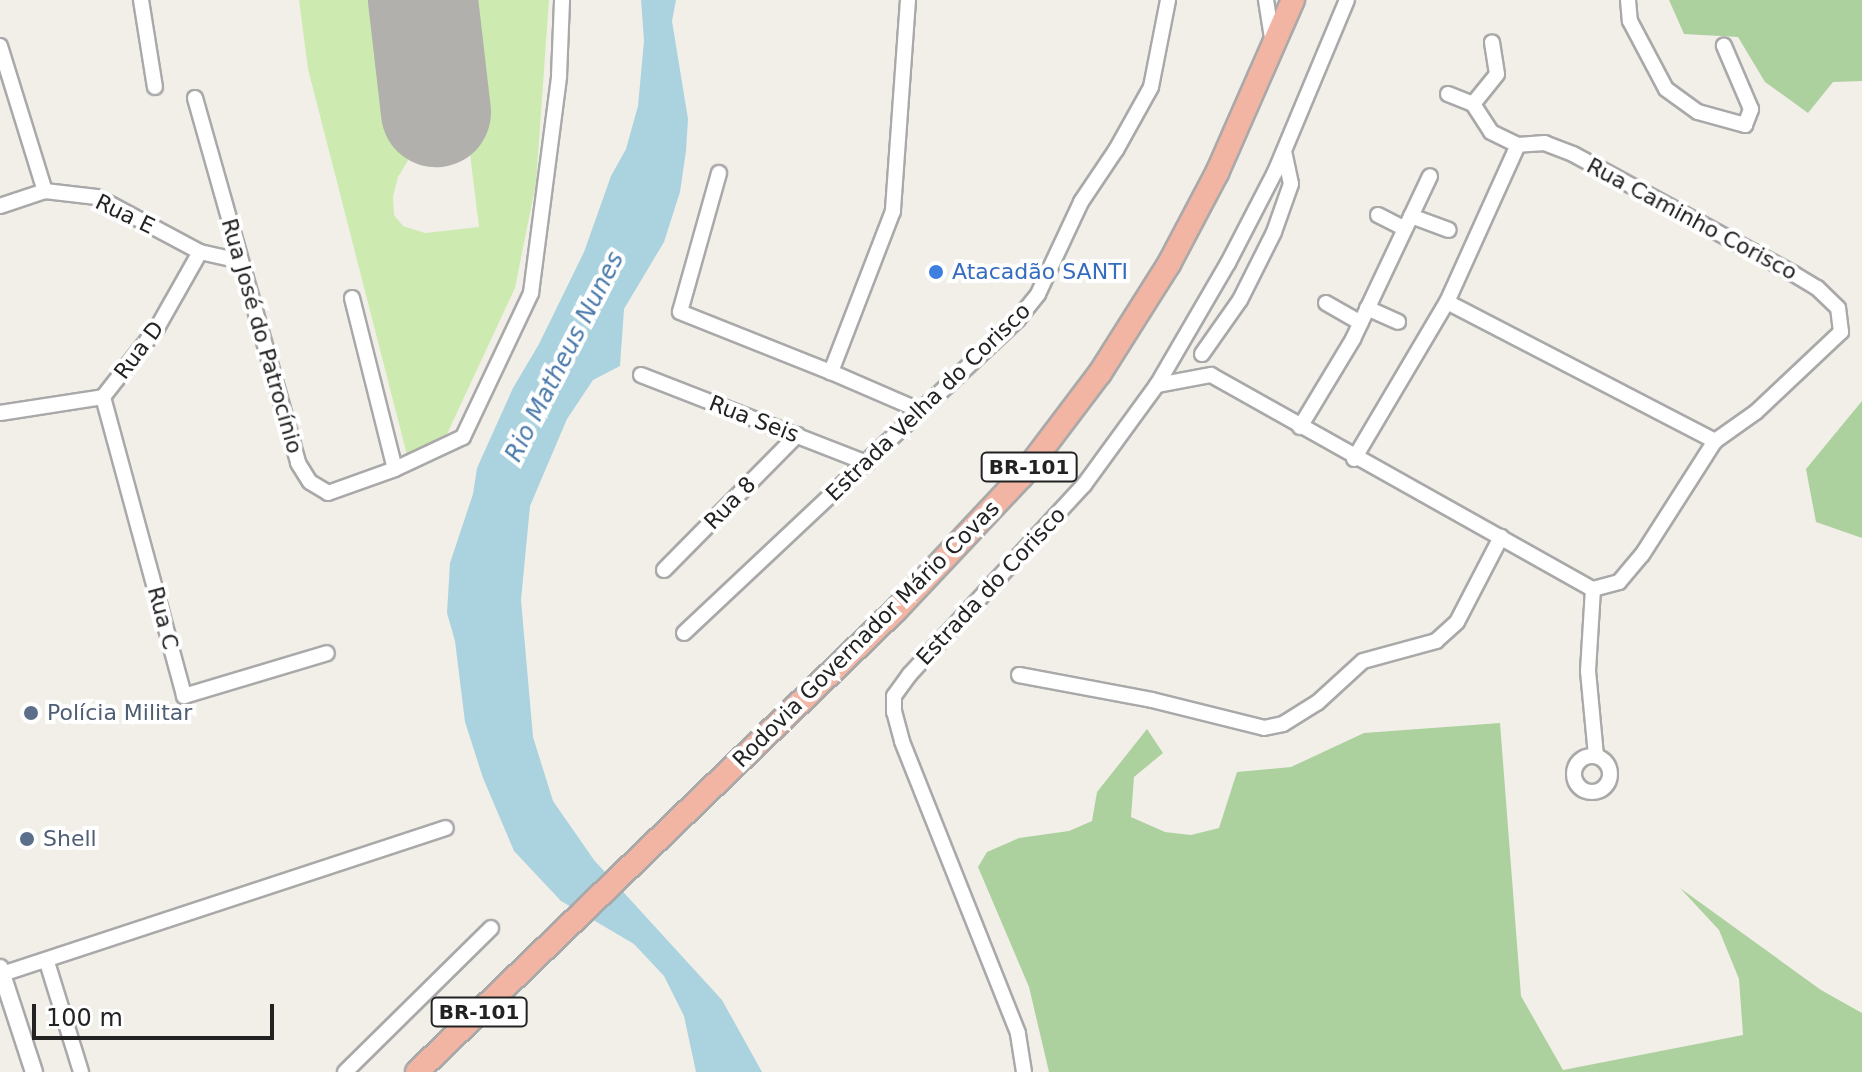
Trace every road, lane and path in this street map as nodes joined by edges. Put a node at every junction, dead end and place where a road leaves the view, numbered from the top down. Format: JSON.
{"nodes":[{"id":1,"x":141,"y":0,"type":"edge"},
{"id":2,"x":562,"y":0,"type":"edge"},
{"id":3,"x":908,"y":0,"type":"edge"},
{"id":4,"x":1168,"y":0,"type":"edge"},
{"id":5,"x":1266,"y":0,"type":"edge"},
{"id":6,"x":1293,"y":0,"type":"edge"},
{"id":7,"x":1347,"y":0,"type":"edge"},
{"id":8,"x":1628,"y":0,"type":"edge"},
{"id":9,"x":1492,"y":42,"type":"dead end"},
{"id":10,"x":0,"y":46,"type":"edge"},
{"id":11,"x":1724,"y":46,"type":"dead end"},
{"id":12,"x":1272,"y":48,"type":"junction"},
{"id":13,"x":155,"y":87,"type":"dead end"},
{"id":14,"x":1448,"y":94,"type":"dead end"},
{"id":15,"x":195,"y":98,"type":"dead end"},
{"id":16,"x":1473,"y":104,"type":"junction"},
{"id":17,"x":1518,"y":145,"type":"junction"},
{"id":18,"x":1284,"y":151,"type":"junction"},
{"id":19,"x":719,"y":173,"type":"dead end"},
{"id":20,"x":1430,"y":176,"type":"dead end"},
{"id":21,"x":45,"y":191,"type":"junction"},
{"id":22,"x":0,"y":206,"type":"edge"},
{"id":23,"x":1378,"y":215,"type":"dead end"},
{"id":24,"x":1408,"y":222,"type":"junction"},
{"id":25,"x":1449,"y":230,"type":"dead end"},
{"id":26,"x":200,"y":252,"type":"junction"},
{"id":27,"x":240,"y":261,"type":"junction"},
{"id":28,"x":352,"y":298,"type":"dead end"},
{"id":29,"x":1447,"y":302,"type":"junction"},
{"id":30,"x":1326,"y":303,"type":"dead end"},
{"id":31,"x":1367,"y":308,"type":"junction"},
{"id":32,"x":1398,"y":322,"type":"dead end"},
{"id":33,"x":1361,"y":323,"type":"junction"},
{"id":34,"x":1192,"y":327,"type":"junction"},
{"id":35,"x":1202,"y":354,"type":"junction"},
{"id":36,"x":831,"y":372,"type":"junction"},
{"id":37,"x":641,"y":375,"type":"dead end"},
{"id":38,"x":1211,"y":375,"type":"junction"},
{"id":39,"x":1157,"y":385,"type":"junction"},
{"id":40,"x":103,"y":397,"type":"junction"},
{"id":41,"x":919,"y":410,"type":"junction"},
{"id":42,"x":0,"y":413,"type":"edge"},
{"id":43,"x":1300,"y":427,"type":"junction"},
{"id":44,"x":797,"y":435,"type":"junction"},
{"id":45,"x":1715,"y":441,"type":"junction"},
{"id":46,"x":1354,"y":459,"type":"junction"},
{"id":47,"x":867,"y":463,"type":"junction"},
{"id":48,"x":395,"y":469,"type":"junction"},
{"id":49,"x":1501,"y":537,"type":"junction"},
{"id":50,"x":664,"y":570,"type":"dead end"},
{"id":51,"x":1593,"y":589,"type":"junction"},
{"id":52,"x":684,"y":633,"type":"dead end"},
{"id":53,"x":327,"y":653,"type":"dead end"},
{"id":54,"x":1019,"y":675,"type":"dead end"},
{"id":55,"x":1596,"y":756,"type":"dead end"},
{"id":56,"x":446,"y":828,"type":"dead end"},
{"id":57,"x":491,"y":928,"type":"dead end"},
{"id":58,"x":47,"y":962,"type":"junction"},
{"id":59,"x":1,"y":971,"type":"edge"},
{"id":60,"x":34,"y":1072,"type":"edge"},
{"id":61,"x":81,"y":1072,"type":"edge"},
{"id":62,"x":345,"y":1072,"type":"edge"},
{"id":63,"x":417,"y":1072,"type":"edge"},
{"id":64,"x":1024,"y":1072,"type":"edge"}],
"edges":[{"from":1,"to":13,"type":"street"},
{"from":2,"to":48,"type":"street","name":"Rua José do Patrocínio"},
{"from":3,"to":36,"type":"street"},
{"from":4,"to":41,"type":"street","name":"Estrada Velha do Corisco"},
{"from":5,"to":12,"type":"street"},
{"from":6,"to":12,"type":"highway","name":"Rodovia Governador Mário Covas","number":"BR-101"},
{"from":7,"to":18,"type":"street","name":"Estrada do Corisco"},
{"from":8,"to":11,"type":"street"},
{"from":9,"to":16,"type":"street"},
{"from":10,"to":21,"type":"street"},
{"from":12,"to":63,"type":"highway","name":"Rodovia Governador Mário Covas","number":"BR-101"},
{"from":14,"to":16,"type":"street"},
{"from":15,"to":27,"type":"street","name":"Rua José do Patrocínio"},
{"from":16,"to":17,"type":"street"},
{"from":17,"to":29,"type":"street"},
{"from":17,"to":45,"type":"street","name":"Rua Caminho Corisco"},
{"from":18,"to":34,"type":"street","name":"Estrada do Corisco"},
{"from":18,"to":35,"type":"street"},
{"from":19,"to":36,"type":"street"},
{"from":20,"to":24,"type":"street"},
{"from":21,"to":22,"type":"street","name":"Rua E"},
{"from":21,"to":26,"type":"street","name":"Rua E"},
{"from":23,"to":24,"type":"street"},
{"from":24,"to":25,"type":"street"},
{"from":24,"to":31,"type":"street"},
{"from":26,"to":27,"type":"street","name":"Rua E"},
{"from":26,"to":40,"type":"street","name":"Rua D"},
{"from":27,"to":48,"type":"street","name":"Rua José do Patrocínio"},
{"from":28,"to":48,"type":"street"},
{"from":29,"to":45,"type":"street"},
{"from":29,"to":46,"type":"street"},
{"from":30,"to":33,"type":"street"},
{"from":31,"to":32,"type":"street"},
{"from":31,"to":33,"type":"street"},
{"from":33,"to":43,"type":"street"},
{"from":34,"to":35,"type":"street"},
{"from":34,"to":39,"type":"street","name":"Estrada do Corisco"},
{"from":35,"to":38,"type":"street"},
{"from":36,"to":41,"type":"street"},
{"from":37,"to":44,"type":"street","name":"Rua Seis"},
{"from":38,"to":39,"type":"street"},
{"from":38,"to":43,"type":"street"},
{"from":39,"to":64,"type":"street","name":"Estrada do Corisco"},
{"from":40,"to":42,"type":"street","name":"Rua D"},
{"from":40,"to":53,"type":"street","name":"Rua C"},
{"from":41,"to":47,"type":"street","name":"Estrada Velha do Corisco"},
{"from":43,"to":46,"type":"street"},
{"from":44,"to":47,"type":"street","name":"Rua Seis"},
{"from":44,"to":50,"type":"street","name":"Rua 8"},
{"from":45,"to":51,"type":"street","name":"Rua Caminho Corisco"},
{"from":46,"to":49,"type":"street"},
{"from":47,"to":52,"type":"street","name":"Estrada Velha do Corisco"},
{"from":49,"to":51,"type":"street"},
{"from":49,"to":54,"type":"street"},
{"from":51,"to":55,"type":"street"},
{"from":56,"to":58,"type":"street"},
{"from":57,"to":62,"type":"street"},
{"from":58,"to":59,"type":"street"},
{"from":58,"to":61,"type":"street"},
{"from":59,"to":60,"type":"street"}]}
